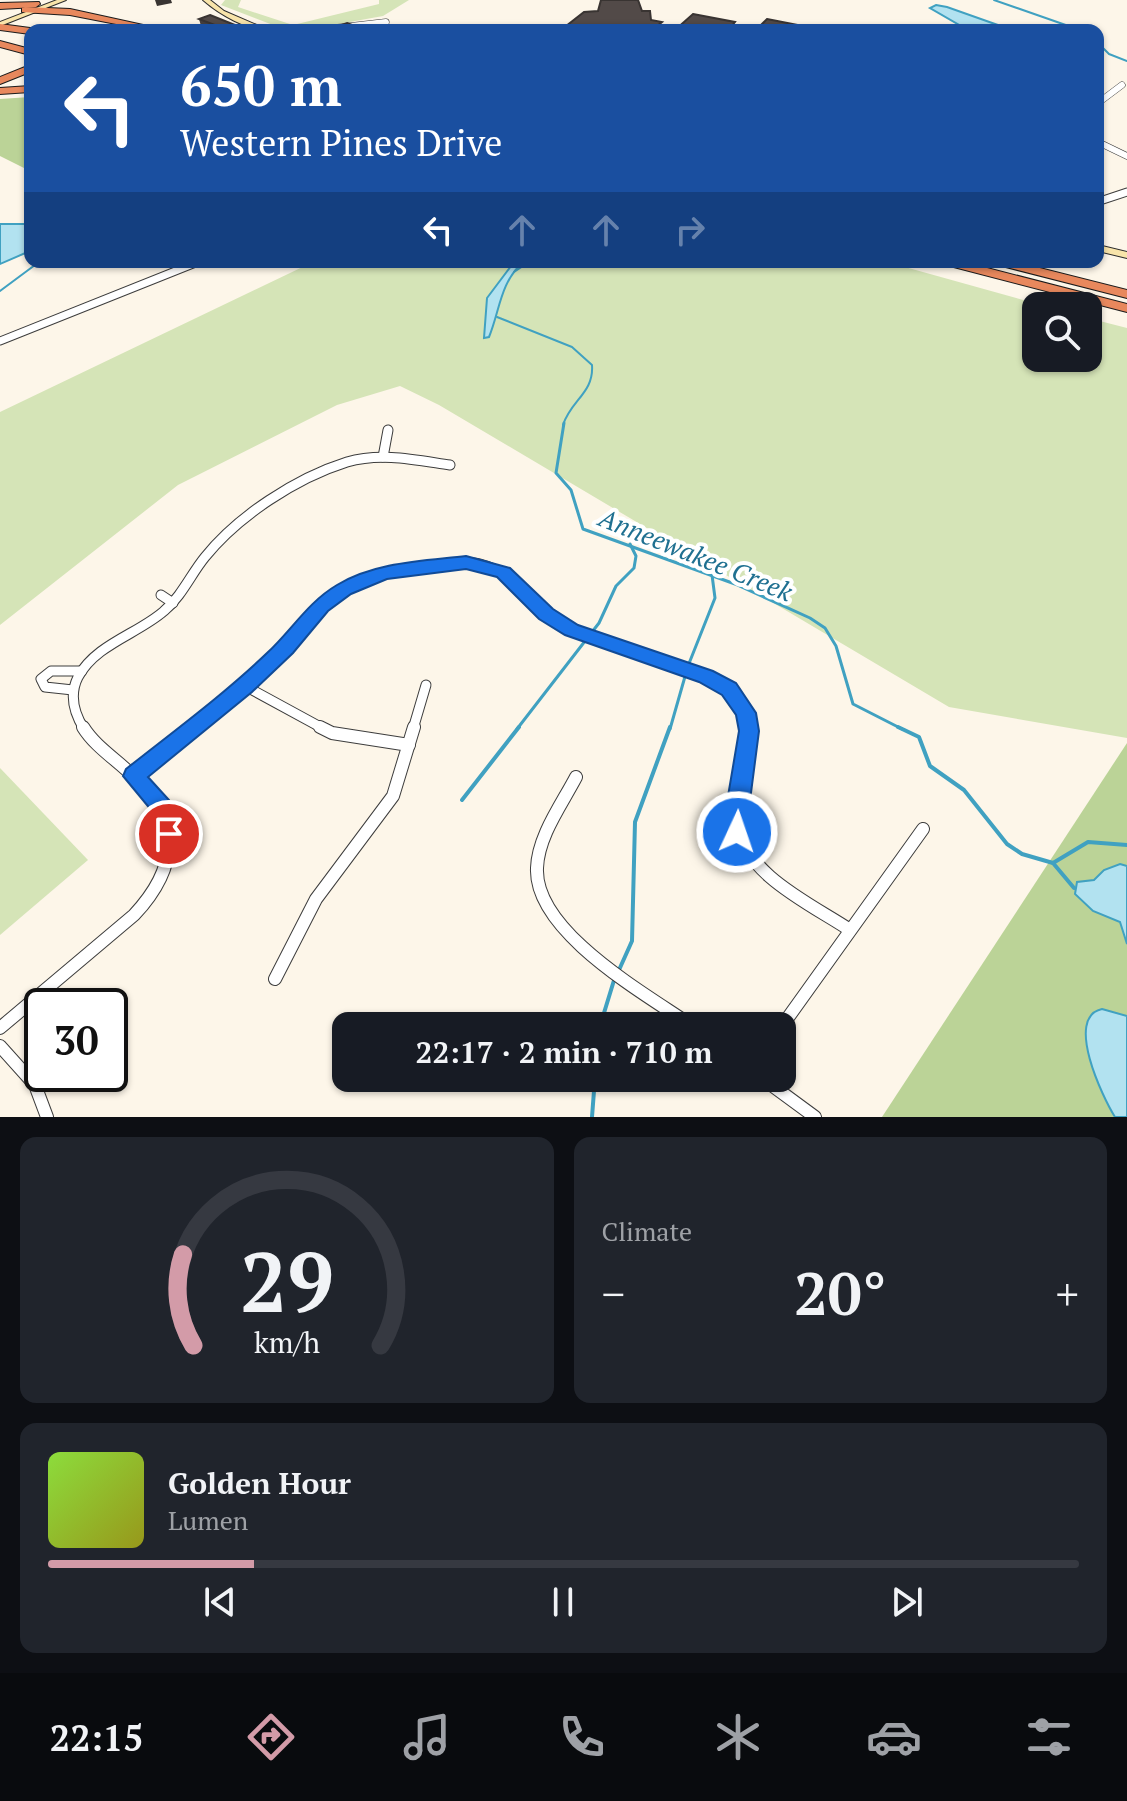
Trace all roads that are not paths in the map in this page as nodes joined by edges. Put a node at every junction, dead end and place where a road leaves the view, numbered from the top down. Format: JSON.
{"nodes":[{"id":1,"x":65,"y":0,"type":"edge"},
{"id":2,"x":197,"y":0,"type":"edge"},
{"id":3,"x":46,"y":3,"type":"edge"},
{"id":4,"x":209,"y":3,"type":"edge"},
{"id":5,"x":0,"y":6,"type":"edge"},
{"id":6,"x":19,"y":11,"type":"junction"},
{"id":7,"x":70,"y":12,"type":"junction"},
{"id":8,"x":0,"y":23,"type":"edge"},
{"id":9,"x":131,"y":24,"type":"edge"},
{"id":10,"x":242,"y":24,"type":"edge"},
{"id":11,"x":251,"y":24,"type":"edge"},
{"id":12,"x":24,"y":29,"type":"edge"},
{"id":13,"x":0,"y":35,"type":"edge"},
{"id":14,"x":24,"y":39,"type":"edge"},
{"id":15,"x":0,"y":44,"type":"edge"},
{"id":16,"x":24,"y":50,"type":"edge"},
{"id":17,"x":24,"y":71,"type":"edge"},
{"id":18,"x":0,"y":81,"type":"edge"},
{"id":19,"x":1122,"y":85,"type":"dead end"},
{"id":20,"x":24,"y":89,"type":"edge"},
{"id":21,"x":0,"y":91,"type":"edge"},
{"id":22,"x":1104,"y":98,"type":"edge"},
{"id":23,"x":1104,"y":145,"type":"edge"},
{"id":24,"x":1127,"y":156,"type":"edge"},
{"id":25,"x":1127,"y":192,"type":"edge"},
{"id":26,"x":1114,"y":197,"type":"junction"},
{"id":27,"x":1104,"y":200,"type":"edge"},
{"id":28,"x":1127,"y":204,"type":"edge"},
{"id":29,"x":1104,"y":249,"type":"edge"},
{"id":30,"x":1127,"y":255,"type":"edge"},
{"id":31,"x":183,"y":268,"type":"edge"},
{"id":32,"x":973,"y":268,"type":"edge"},
{"id":33,"x":1025,"y":268,"type":"edge"},
{"id":34,"x":1127,"y":294,"type":"edge"},
{"id":35,"x":1127,"y":308,"type":"edge"},
{"id":36,"x":0,"y":341,"type":"edge"},
{"id":37,"x":388,"y":430,"type":"dead end"},
{"id":38,"x":383,"y":457,"type":"junction"},
{"id":39,"x":450,"y":465,"type":"dead end"},
{"id":40,"x":161,"y":595,"type":"dead end"},
{"id":41,"x":173,"y":603,"type":"junction"},
{"id":42,"x":82,"y":671,"type":"junction"},
{"id":43,"x":426,"y":685,"type":"dead end"},
{"id":44,"x":245,"y":686,"type":"junction"},
{"id":45,"x":73,"y":690,"type":"junction"},
{"id":46,"x":409,"y":745,"type":"junction"},
{"id":47,"x":134,"y":776,"type":"junction"},
{"id":48,"x":576,"y":777,"type":"dead end"},
{"id":49,"x":923,"y":829,"type":"dead end"},
{"id":50,"x":850,"y":930,"type":"junction"},
{"id":51,"x":275,"y":979,"type":"dead end"},
{"id":52,"x":673,"y":1012,"type":"edge"},
{"id":53,"x":792,"y":1012,"type":"edge"},
{"id":54,"x":0,"y":1028,"type":"edge"},
{"id":55,"x":0,"y":1046,"type":"edge"},
{"id":56,"x":781,"y":1092,"type":"edge"},
{"id":57,"x":47,"y":1117,"type":"edge"},
{"id":58,"x":815,"y":1117,"type":"edge"}],
"edges":[{"from":1,"to":3,"type":"main road"},
{"from":1,"to":7,"type":"highway"},
{"from":2,"to":4,"type":"main road"},
{"from":3,"to":6,"type":"highway"},
{"from":3,"to":7,"type":"highway"},
{"from":4,"to":10,"type":"main road"},
{"from":4,"to":11,"type":"main road"},
{"from":5,"to":6,"type":"highway"},
{"from":6,"to":8,"type":"main road"},
{"from":7,"to":9,"type":"highway"},
{"from":8,"to":12,"type":"highway"},
{"from":13,"to":14,"type":"highway"},
{"from":15,"to":16,"type":"highway"},
{"from":17,"to":18,"type":"highway"},
{"from":19,"to":22,"type":"street"},
{"from":20,"to":21,"type":"highway"},
{"from":23,"to":24,"type":"street"},
{"from":25,"to":26,"type":"street"},
{"from":26,"to":27,"type":"street"},
{"from":26,"to":28,"type":"street"},
{"from":29,"to":30,"type":"main road"},
{"from":31,"to":36,"type":"street"},
{"from":32,"to":35,"type":"highway"},
{"from":33,"to":34,"type":"highway"},
{"from":37,"to":38,"type":"street"},
{"from":38,"to":39,"type":"street"},
{"from":38,"to":41,"type":"street"},
{"from":40,"to":41,"type":"street"},
{"from":41,"to":42,"type":"street"},
{"from":42,"to":45,"type":"street"},
{"from":42,"to":45,"type":"street"},
{"from":43,"to":46,"type":"street"},
{"from":44,"to":46,"type":"street"},
{"from":44,"to":47,"type":"street"},
{"from":44,"to":50,"type":"street"},
{"from":45,"to":47,"type":"street"},
{"from":46,"to":51,"type":"street"},
{"from":47,"to":54,"type":"street"},
{"from":48,"to":52,"type":"street"},
{"from":49,"to":50,"type":"street"},
{"from":50,"to":53,"type":"street"},
{"from":55,"to":57,"type":"street"},
{"from":56,"to":58,"type":"street"}]}
